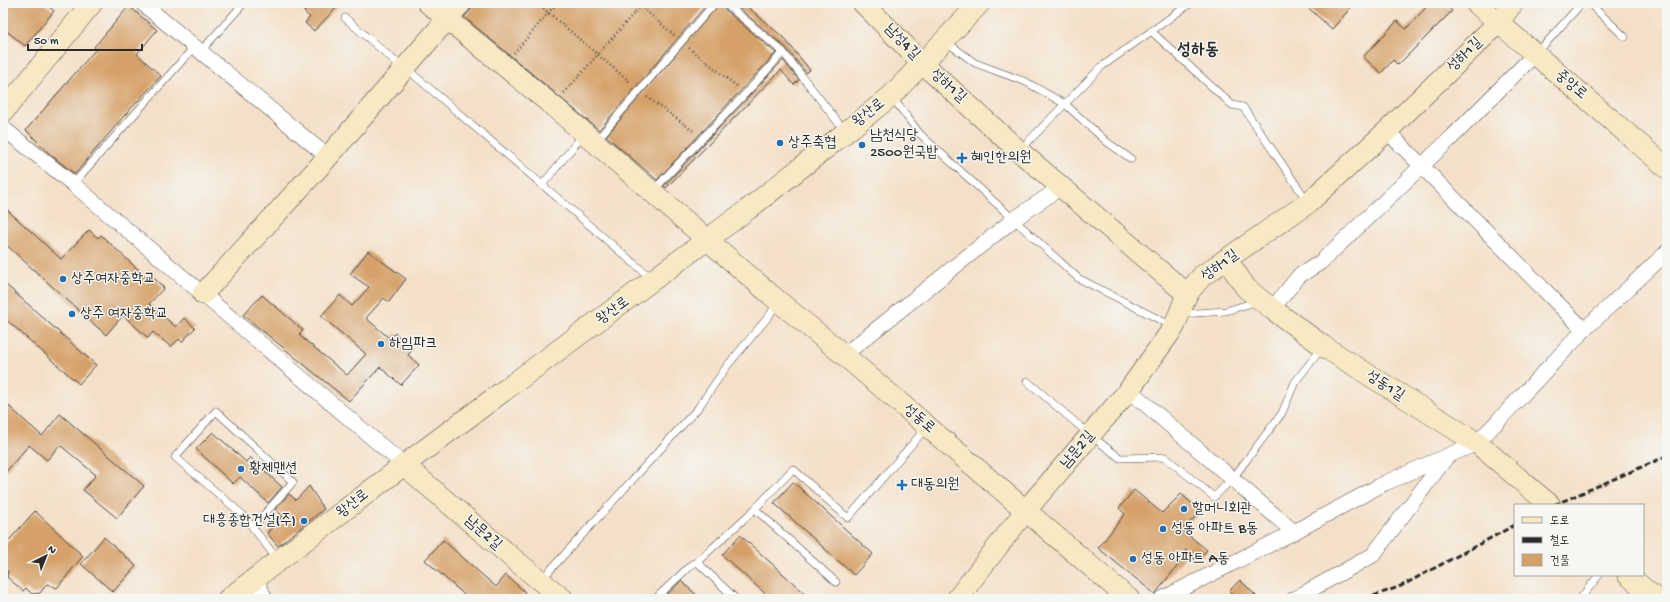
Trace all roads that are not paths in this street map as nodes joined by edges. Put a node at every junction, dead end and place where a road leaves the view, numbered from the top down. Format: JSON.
{"nodes":[{"id":1,"x":92,"y":3,"type":"edge"},
{"id":2,"x":142,"y":3,"type":"edge"},
{"id":3,"x":244,"y":3,"type":"edge"},
{"id":4,"x":428,"y":3,"type":"edge"},
{"id":5,"x":461,"y":3,"type":"edge"},
{"id":6,"x":715,"y":3,"type":"edge"},
{"id":7,"x":724,"y":3,"type":"edge"},
{"id":8,"x":864,"y":3,"type":"edge"},
{"id":9,"x":980,"y":3,"type":"edge"},
{"id":10,"x":1191,"y":3,"type":"edge"},
{"id":11,"x":1476,"y":3,"type":"edge"},
{"id":12,"x":1513,"y":3,"type":"edge"},
{"id":13,"x":1582,"y":3,"type":"edge"},
{"id":14,"x":1589,"y":3,"type":"edge"},
{"id":15,"x":345,"y":18,"type":"dead end"},
{"id":16,"x":447,"y":19,"type":"junction"},
{"id":17,"x":1498,"y":23,"type":"junction"},
{"id":18,"x":1151,"y":31,"type":"junction"},
{"id":19,"x":1625,"y":37,"type":"dead end"},
{"id":20,"x":944,"y":41,"type":"junction"},
{"id":21,"x":198,"y":49,"type":"junction"},
{"id":22,"x":783,"y":52,"type":"junction"},
{"id":23,"x":1535,"y":54,"type":"junction"},
{"id":24,"x":923,"y":64,"type":"junction"},
{"id":25,"x":405,"y":68,"type":"junction"},
{"id":26,"x":891,"y":96,"type":"junction"},
{"id":27,"x":1066,"y":104,"type":"junction"},
{"id":28,"x":3,"y":112,"type":"edge"},
{"id":29,"x":3,"y":128,"type":"edge"},
{"id":30,"x":1387,"y":131,"type":"junction"},
{"id":31,"x":846,"y":132,"type":"junction"},
{"id":32,"x":590,"y":138,"type":"junction"},
{"id":33,"x":1019,"y":151,"type":"junction"},
{"id":34,"x":328,"y":157,"type":"junction"},
{"id":35,"x":1131,"y":159,"type":"dead end"},
{"id":36,"x":1422,"y":166,"type":"junction"},
{"id":37,"x":1667,"y":168,"type":"edge"},
{"id":38,"x":73,"y":184,"type":"junction"},
{"id":39,"x":542,"y":185,"type":"junction"},
{"id":40,"x":1061,"y":187,"type":"junction"},
{"id":41,"x":651,"y":193,"type":"junction"},
{"id":42,"x":1308,"y":203,"type":"junction"},
{"id":43,"x":1013,"y":220,"type":"junction"},
{"id":44,"x":708,"y":240,"type":"junction"},
{"id":45,"x":1667,"y":252,"type":"edge"},
{"id":46,"x":1227,"y":260,"type":"junction"},
{"id":47,"x":654,"y":281,"type":"junction"},
{"id":48,"x":202,"y":294,"type":"junction"},
{"id":49,"x":1187,"y":294,"type":"junction"},
{"id":50,"x":778,"y":301,"type":"junction"},
{"id":51,"x":1267,"y":305,"type":"junction"},
{"id":52,"x":1177,"y":320,"type":"junction"},
{"id":53,"x":1584,"y":330,"type":"junction"},
{"id":54,"x":1323,"y":346,"type":"junction"},
{"id":55,"x":844,"y":355,"type":"junction"},
{"id":56,"x":1027,"y":381,"type":"dead end"},
{"id":57,"x":1129,"y":390,"type":"junction"},
{"id":58,"x":928,"y":426,"type":"junction"},
{"id":59,"x":1090,"y":435,"type":"junction"},
{"id":60,"x":1477,"y":443,"type":"junction"},
{"id":61,"x":1447,"y":457,"type":"junction"},
{"id":62,"x":404,"y":464,"type":"junction"},
{"id":63,"x":1232,"y":478,"type":"junction"},
{"id":64,"x":1549,"y":504,"type":"edge"},
{"id":65,"x":755,"y":509,"type":"junction"},
{"id":66,"x":1026,"y":510,"type":"junction"},
{"id":67,"x":252,"y":527,"type":"junction"},
{"id":68,"x":1294,"y":532,"type":"junction"},
{"id":69,"x":278,"y":561,"type":"junction"},
{"id":70,"x":697,"y":562,"type":"junction"},
{"id":71,"x":1598,"y":576,"type":"edge"},
{"id":72,"x":1629,"y":576,"type":"edge"},
{"id":73,"x":256,"y":579,"type":"junction"},
{"id":74,"x":541,"y":581,"type":"junction"},
{"id":75,"x":836,"y":582,"type":"dead end"},
{"id":76,"x":228,"y":599,"type":"edge"},
{"id":77,"x":265,"y":599,"type":"edge"},
{"id":78,"x":563,"y":599,"type":"edge"},
{"id":79,"x":655,"y":599,"type":"edge"},
{"id":80,"x":736,"y":599,"type":"edge"},
{"id":81,"x":957,"y":599,"type":"edge"},
{"id":82,"x":1129,"y":599,"type":"edge"},
{"id":83,"x":1162,"y":599,"type":"edge"},
{"id":84,"x":1294,"y":599,"type":"edge"},
{"id":85,"x":1580,"y":599,"type":"edge"},
{"id":86,"x":1656,"y":599,"type":"edge"}],
"edges":[{"from":1,"to":28,"type":"street"},
{"from":2,"to":21,"type":"street"},
{"from":3,"to":21,"type":"lane"},
{"from":4,"to":16,"type":"street","name":"성동로"},
{"from":5,"to":16,"type":"street"},
{"from":6,"to":32,"type":"lane"},
{"from":7,"to":22,"type":"lane"},
{"from":8,"to":24,"type":"street","name":"남성4길"},
{"from":9,"to":20,"type":"street","name":"왕산로"},
{"from":10,"to":18,"type":"lane"},
{"from":11,"to":17,"type":"street","name":"중앙로"},
{"from":12,"to":17,"type":"street","name":"성하1길"},
{"from":13,"to":23,"type":"lane"},
{"from":14,"to":19,"type":"lane"},
{"from":15,"to":25,"type":"lane"},
{"from":16,"to":25,"type":"street"},
{"from":16,"to":32,"type":"street","name":"성동로"},
{"from":17,"to":23,"type":"street","name":"중앙로"},
{"from":17,"to":30,"type":"street","name":"성하1길"},
{"from":18,"to":27,"type":"lane"},
{"from":18,"to":42,"type":"lane"},
{"from":20,"to":24,"type":"street","name":"왕산로"},
{"from":20,"to":27,"type":"lane"},
{"from":21,"to":34,"type":"street"},
{"from":21,"to":38,"type":"lane"},
{"from":22,"to":31,"type":"lane"},
{"from":22,"to":41,"type":"lane"},
{"from":23,"to":36,"type":"street"},
{"from":23,"to":37,"type":"street","name":"중앙로"},
{"from":24,"to":26,"type":"street","name":"왕산로"},
{"from":24,"to":33,"type":"street","name":"성하1길"},
{"from":25,"to":34,"type":"street"},
{"from":25,"to":39,"type":"lane"},
{"from":26,"to":31,"type":"street","name":"왕산로"},
{"from":26,"to":43,"type":"lane"},
{"from":27,"to":33,"type":"lane"},
{"from":27,"to":35,"type":"lane"},
{"from":29,"to":38,"type":"street"},
{"from":30,"to":36,"type":"street"},
{"from":30,"to":42,"type":"street","name":"성하1길"},
{"from":31,"to":44,"type":"street","name":"왕산로"},
{"from":32,"to":39,"type":"lane"},
{"from":32,"to":41,"type":"street","name":"성동로"},
{"from":33,"to":40,"type":"street","name":"성하1길"},
{"from":34,"to":48,"type":"street"},
{"from":36,"to":51,"type":"street"},
{"from":36,"to":53,"type":"street"},
{"from":38,"to":48,"type":"street"},
{"from":39,"to":47,"type":"lane"},
{"from":40,"to":43,"type":"street"},
{"from":40,"to":49,"type":"street","name":"성하1길"},
{"from":41,"to":44,"type":"street","name":"성동로"},
{"from":42,"to":46,"type":"street","name":"성하1길"},
{"from":43,"to":52,"type":"lane"},
{"from":43,"to":55,"type":"street"},
{"from":44,"to":47,"type":"street","name":"왕산로"},
{"from":44,"to":50,"type":"street","name":"성동로"},
{"from":45,"to":53,"type":"street"},
{"from":46,"to":49,"type":"street","name":"성하1길"},
{"from":46,"to":51,"type":"street","name":"성동1길"},
{"from":47,"to":62,"type":"street","name":"왕산로"},
{"from":48,"to":62,"type":"street"},
{"from":49,"to":52,"type":"street","name":"남문2길"},
{"from":50,"to":55,"type":"street","name":"성동로"},
{"from":50,"to":74,"type":"lane"},
{"from":51,"to":52,"type":"lane"},
{"from":51,"to":54,"type":"street","name":"성동1길"},
{"from":52,"to":57,"type":"street","name":"남문2길"},
{"from":53,"to":60,"type":"street"},
{"from":54,"to":60,"type":"street","name":"성동1길"},
{"from":54,"to":63,"type":"lane"},
{"from":55,"to":58,"type":"street","name":"성동로"},
{"from":56,"to":59,"type":"lane"},
{"from":57,"to":59,"type":"street","name":"남문2길"},
{"from":57,"to":63,"type":"street"},
{"from":58,"to":65,"type":"lane"},
{"from":58,"to":66,"type":"street","name":"성동로"},
{"from":59,"to":63,"type":"lane"},
{"from":59,"to":66,"type":"street","name":"남문2길"},
{"from":60,"to":61,"type":"street"},
{"from":60,"to":64,"type":"street","name":"성동1길"},
{"from":61,"to":68,"type":"street"},
{"from":61,"to":84,"type":"street"},
{"from":62,"to":69,"type":"street","name":"왕산로"},
{"from":62,"to":74,"type":"street","name":"남문2길"},
{"from":63,"to":68,"type":"street"},
{"from":65,"to":70,"type":"lane"},
{"from":65,"to":75,"type":"lane"},
{"from":66,"to":81,"type":"street","name":"남문2길"},
{"from":66,"to":82,"type":"street","name":"성동로"},
{"from":67,"to":67,"type":"lane"},
{"from":67,"to":69,"type":"lane"},
{"from":68,"to":83,"type":"street"},
{"from":69,"to":73,"type":"street","name":"왕산로"},
{"from":70,"to":79,"type":"lane"},
{"from":70,"to":80,"type":"lane"},
{"from":71,"to":85,"type":"lane"},
{"from":72,"to":86,"type":"street"},
{"from":73,"to":76,"type":"street","name":"왕산로"},
{"from":73,"to":77,"type":"street"},
{"from":74,"to":78,"type":"street","name":"남문2길"}]}
